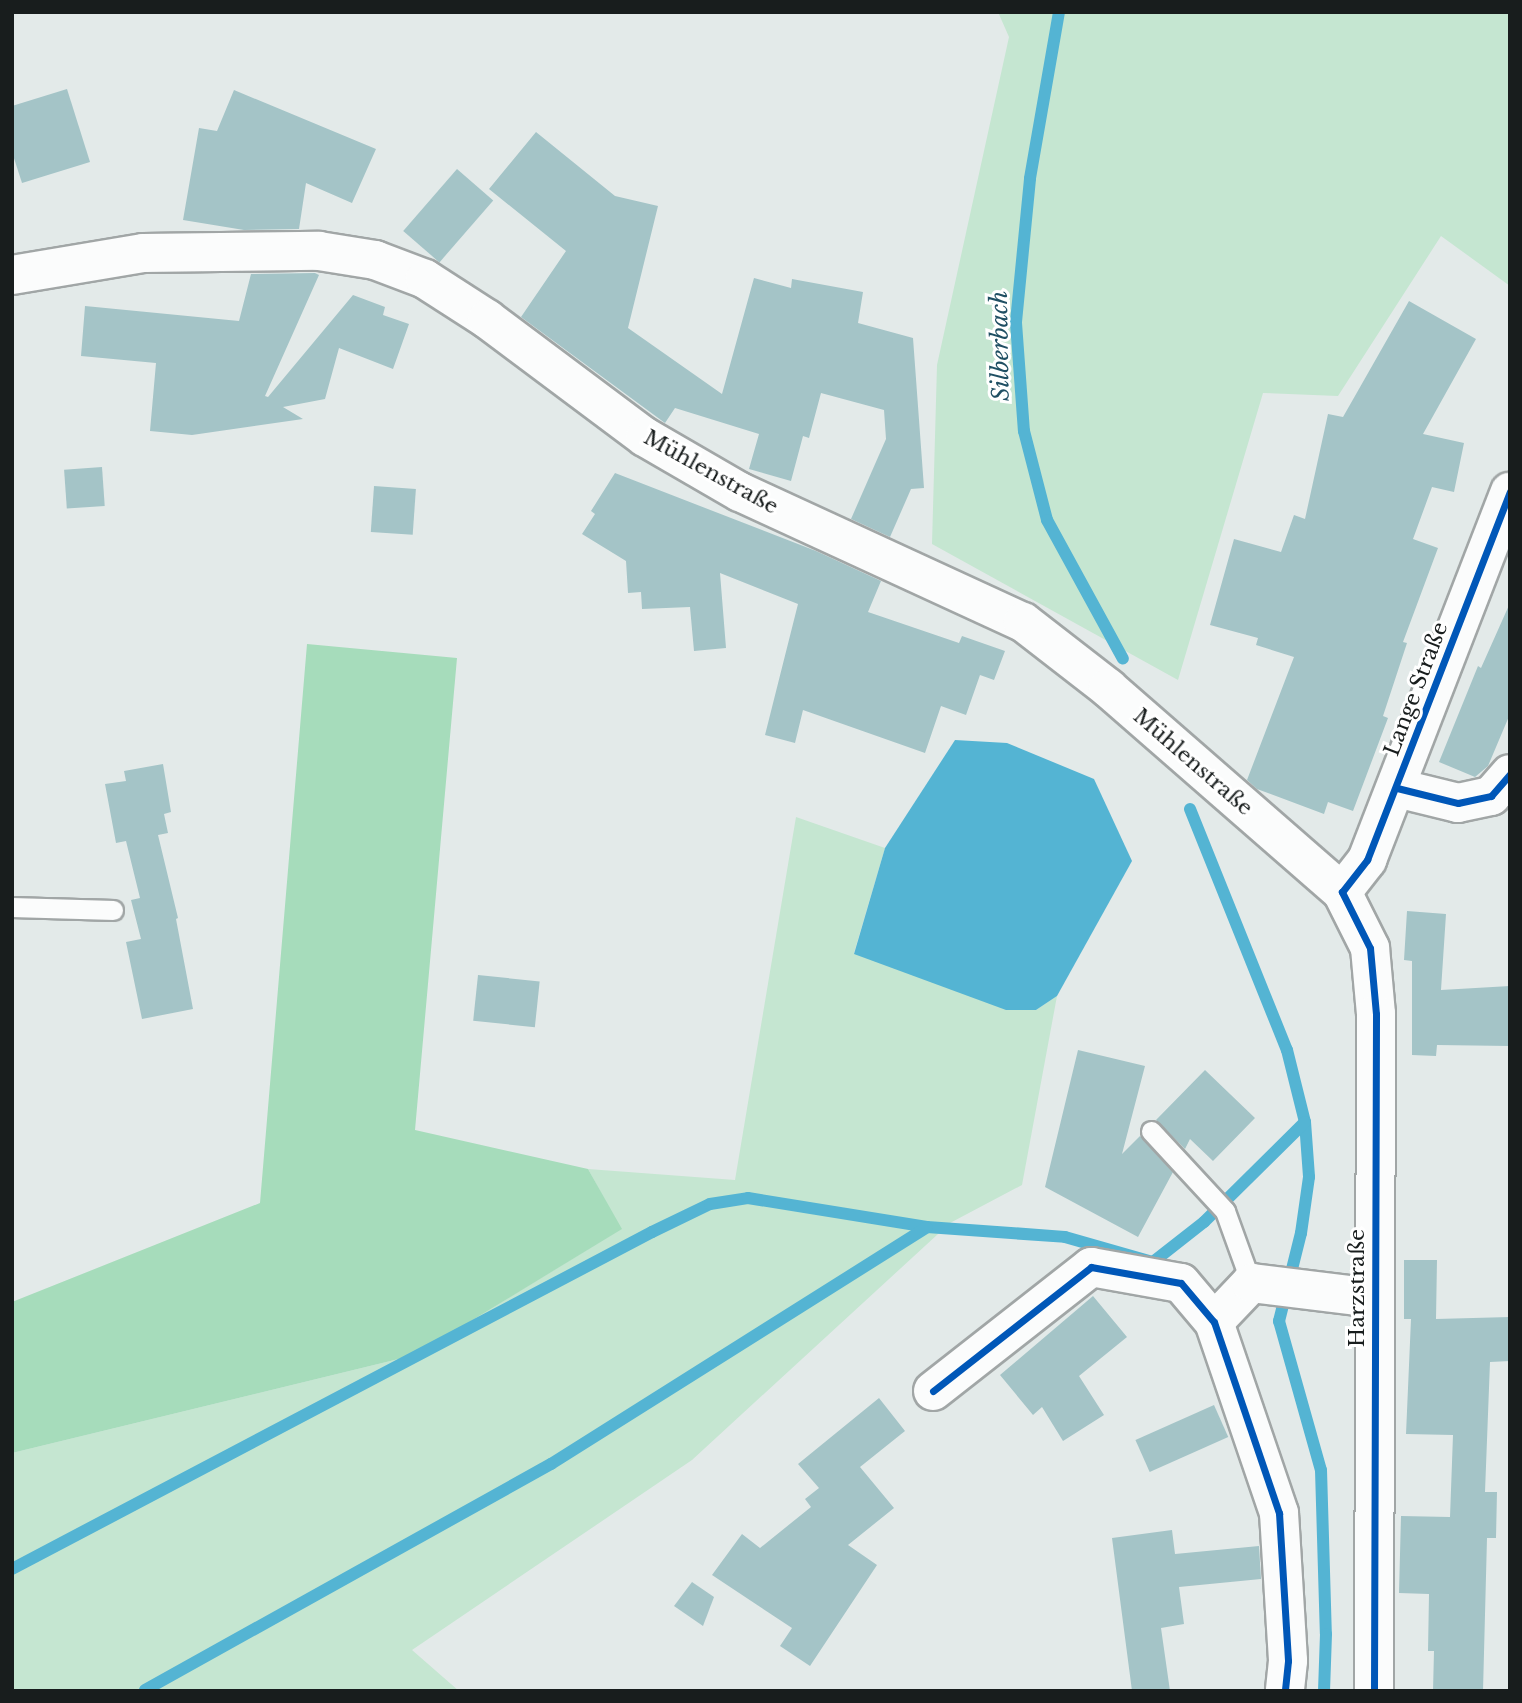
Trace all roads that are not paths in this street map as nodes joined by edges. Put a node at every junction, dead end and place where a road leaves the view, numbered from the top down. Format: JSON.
{"nodes":[{"id":1,"x":12,"y":275,"type":"edge"},
{"id":2,"x":1510,"y":492,"type":"edge"},
{"id":3,"x":1510,"y":774,"type":"edge"},
{"id":4,"x":1397,"y":788,"type":"junction"},
{"id":5,"x":1342,"y":892,"type":"junction"},
{"id":6,"x":12,"y":908,"type":"edge"},
{"id":7,"x":113,"y":910,"type":"dead end"},
{"id":8,"x":1151,"y":1131,"type":"dead end"},
{"id":9,"x":1258,"y":1284,"type":"junction"},
{"id":10,"x":1374,"y":1298,"type":"junction"},
{"id":11,"x":1214,"y":1322,"type":"junction"},
{"id":12,"x":933,"y":1391,"type":"dead end"},
{"id":13,"x":1285,"y":1691,"type":"edge"},
{"id":14,"x":1374,"y":1691,"type":"edge"}],
"edges":[{"from":1,"to":5,"type":"main road","name":"Mühlenstraße"},
{"from":2,"to":4,"type":"main road","name":"Lange Straße"},
{"from":3,"to":4,"type":"main road"},
{"from":4,"to":5,"type":"main road","name":"Lange Straße"},
{"from":5,"to":10,"type":"main road","name":"Harzstraße"},
{"from":6,"to":7,"type":"lane"},
{"from":8,"to":9,"type":"lane"},
{"from":9,"to":10,"type":"main road","name":"Harzstraße"},
{"from":9,"to":11,"type":"main road"},
{"from":10,"to":14,"type":"main road","name":"Harzstraße"},
{"from":11,"to":12,"type":"main road"},
{"from":11,"to":13,"type":"main road"}]}
